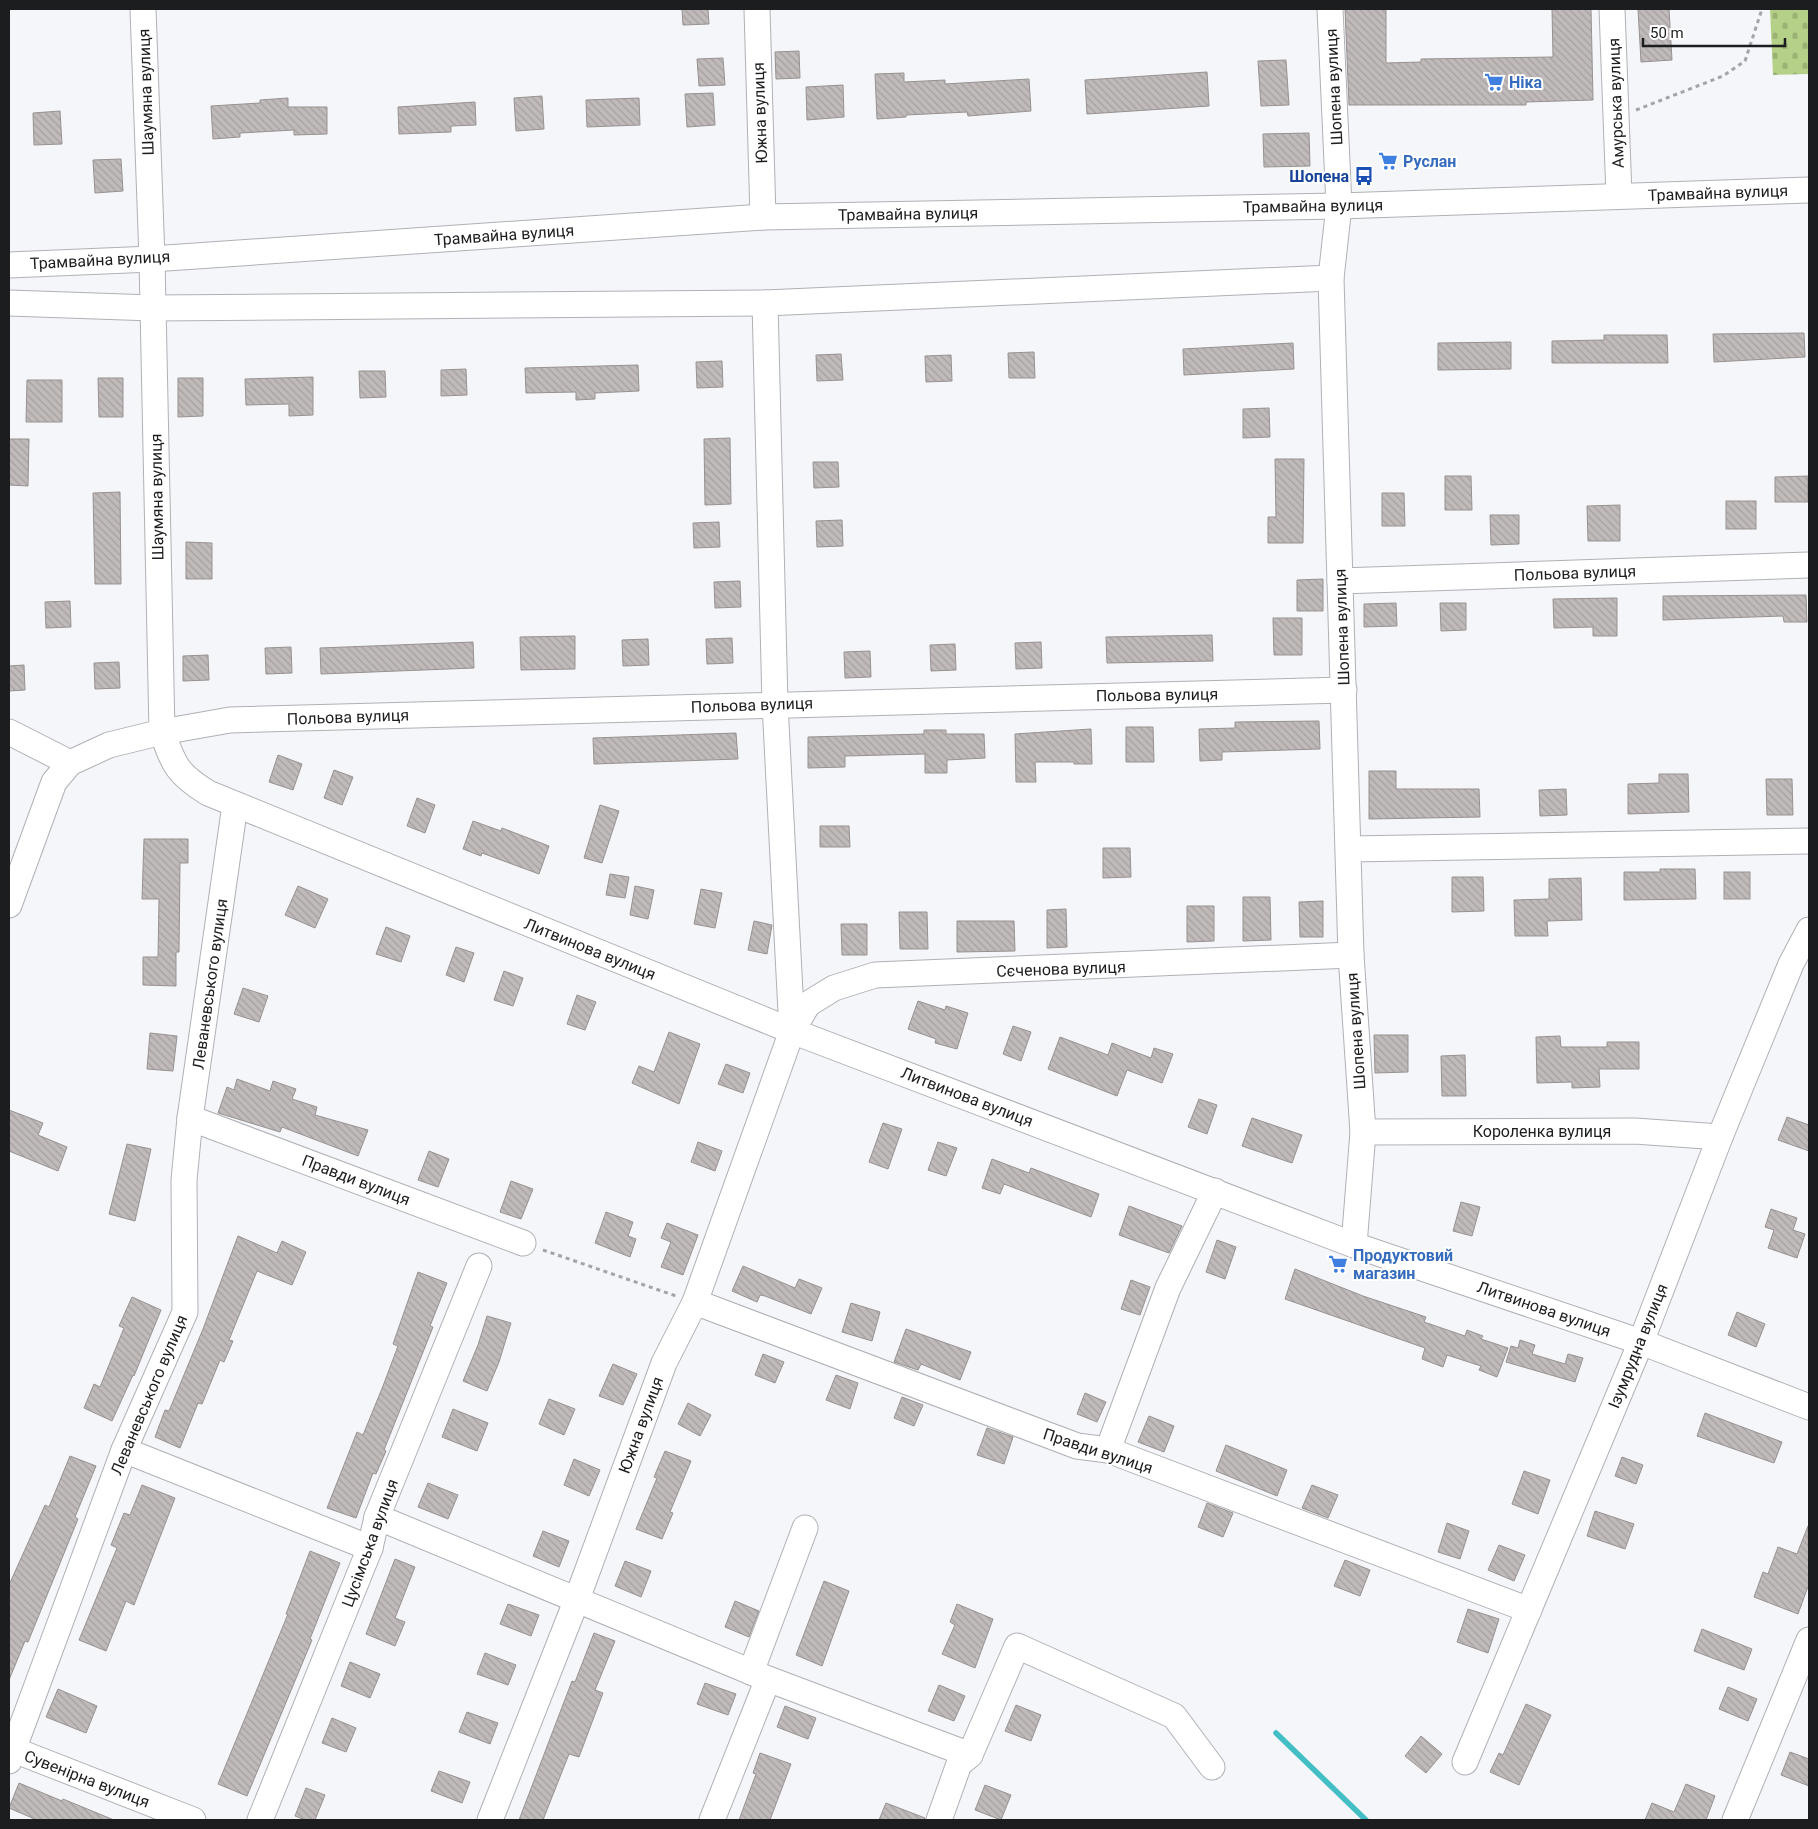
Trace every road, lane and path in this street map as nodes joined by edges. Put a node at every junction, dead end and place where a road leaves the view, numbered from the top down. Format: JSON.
{"nodes":[{"id":1,"x":143,"y":9,"type":"edge"},
{"id":2,"x":757,"y":9,"type":"edge"},
{"id":3,"x":1330,"y":9,"type":"edge"},
{"id":4,"x":1612,"y":9,"type":"edge"},
{"id":5,"x":1762,"y":9,"type":"edge"},
{"id":6,"x":1616,"y":117,"type":"junction"},
{"id":7,"x":1808,"y":191,"type":"edge"},
{"id":8,"x":1619,"y":196,"type":"junction"},
{"id":9,"x":1339,"y":206,"type":"junction"},
{"id":10,"x":763,"y":217,"type":"junction"},
{"id":11,"x":152,"y":259,"type":"junction"},
{"id":12,"x":9,"y":265,"type":"edge"},
{"id":13,"x":1331,"y":278,"type":"junction"},
{"id":14,"x":765,"y":302,"type":"junction"},
{"id":15,"x":9,"y":304,"type":"edge"},
{"id":16,"x":153,"y":308,"type":"junction"},
{"id":17,"x":1809,"y":565,"type":"edge"},
{"id":18,"x":1340,"y":582,"type":"junction"},
{"id":19,"x":1344,"y":690,"type":"junction"},
{"id":20,"x":775,"y":704,"type":"junction"},
{"id":21,"x":9,"y":732,"type":"edge"},
{"id":22,"x":162,"y":732,"type":"junction"},
{"id":23,"x":70,"y":763,"type":"junction"},
{"id":24,"x":235,"y":804,"type":"junction"},
{"id":25,"x":1809,"y":841,"type":"edge"},
{"id":26,"x":1349,"y":849,"type":"junction"},
{"id":27,"x":9,"y":905,"type":"edge"},
{"id":28,"x":1809,"y":930,"type":"edge"},
{"id":29,"x":1351,"y":955,"type":"junction"},
{"id":30,"x":792,"y":1031,"type":"junction"},
{"id":31,"x":190,"y":1118,"type":"junction"},
{"id":32,"x":1363,"y":1132,"type":"junction"},
{"id":33,"x":1720,"y":1136,"type":"junction"},
{"id":34,"x":1215,"y":1191,"type":"junction"},
{"id":35,"x":523,"y":1243,"type":"joint"},
{"id":36,"x":1354,"y":1245,"type":"junction"},
{"id":37,"x":479,"y":1266,"type":"dead end"},
{"id":38,"x":695,"y":1302,"type":"junction"},
{"id":39,"x":1641,"y":1342,"type":"junction"},
{"id":40,"x":1809,"y":1407,"type":"edge"},
{"id":41,"x":124,"y":1450,"type":"junction"},
{"id":42,"x":1108,"y":1450,"type":"junction"},
{"id":43,"x":378,"y":1516,"type":"junction"},
{"id":44,"x":805,"y":1528,"type":"dead end"},
{"id":45,"x":370,"y":1548,"type":"junction"},
{"id":46,"x":577,"y":1598,"type":"junction"},
{"id":47,"x":1529,"y":1610,"type":"junction"},
{"id":48,"x":1809,"y":1640,"type":"edge"},
{"id":49,"x":759,"y":1676,"type":"junction"},
{"id":50,"x":10,"y":1753,"type":"edge"},
{"id":51,"x":970,"y":1755,"type":"junction"},
{"id":52,"x":1465,"y":1762,"type":"dead end"},
{"id":53,"x":1212,"y":1767,"type":"dead end"},
{"id":54,"x":193,"y":1820,"type":"edge"},
{"id":55,"x":260,"y":1820,"type":"edge"},
{"id":56,"x":490,"y":1820,"type":"edge"},
{"id":57,"x":712,"y":1820,"type":"edge"},
{"id":58,"x":939,"y":1820,"type":"edge"},
{"id":59,"x":1735,"y":1820,"type":"edge"}],
"edges":[{"from":1,"to":11,"type":"street","name":"Шаумяна вулиця"},
{"from":2,"to":10,"type":"street","name":"Южна вулиця"},
{"from":3,"to":9,"type":"street","name":"Шопена вулиця"},
{"from":4,"to":6,"type":"street","name":"Амурська вулиця"},
{"from":5,"to":6,"type":"path"},
{"from":6,"to":8,"type":"street","name":"Амурська вулиця"},
{"from":7,"to":8,"type":"street","name":"Трамвайна вулиця"},
{"from":8,"to":9,"type":"street","name":"Трамвайна вулиця"},
{"from":9,"to":10,"type":"street","name":"Трамвайна вулиця"},
{"from":9,"to":13,"type":"street","name":"Шопена вулиця"},
{"from":10,"to":11,"type":"street","name":"Трамвайна вулиця"},
{"from":11,"to":12,"type":"street","name":"Трамвайна вулиця"},
{"from":11,"to":16,"type":"street","name":"Шаумяна вулиця"},
{"from":13,"to":14,"type":"street"},
{"from":13,"to":18,"type":"street","name":"Шопена вулиця"},
{"from":14,"to":16,"type":"street"},
{"from":14,"to":20,"type":"street"},
{"from":15,"to":16,"type":"street"},
{"from":16,"to":22,"type":"street","name":"Шаумяна вулиця"},
{"from":17,"to":18,"type":"street","name":"Польова вулиця"},
{"from":18,"to":19,"type":"street","name":"Шопена вулиця"},
{"from":19,"to":20,"type":"street","name":"Польова вулиця"},
{"from":19,"to":26,"type":"street","name":"Шопена вулиця"},
{"from":20,"to":22,"type":"street","name":"Польова вулиця"},
{"from":20,"to":30,"type":"street"},
{"from":21,"to":23,"type":"street"},
{"from":22,"to":23,"type":"street"},
{"from":22,"to":24,"type":"street","name":"Литвинова вулиця"},
{"from":23,"to":27,"type":"street"},
{"from":24,"to":30,"type":"street","name":"Литвинова вулиця"},
{"from":24,"to":31,"type":"street","name":"Леваневського вулиця"},
{"from":25,"to":26,"type":"street"},
{"from":26,"to":29,"type":"street","name":"Шопена вулиця"},
{"from":28,"to":33,"type":"street","name":"Ізумрудна вулиця"},
{"from":29,"to":30,"type":"street","name":"Сєченова вулиця"},
{"from":29,"to":32,"type":"street","name":"Шопена вулиця"},
{"from":30,"to":34,"type":"street","name":"Литвинова вулиця"},
{"from":30,"to":38,"type":"street","name":"Южна вулиця"},
{"from":31,"to":35,"type":"street","name":"Правди вулиця"},
{"from":31,"to":41,"type":"street","name":"Леваневського вулиця"},
{"from":32,"to":33,"type":"street","name":"Короленка вулиця"},
{"from":32,"to":36,"type":"street","name":"Шопена вулиця"},
{"from":33,"to":39,"type":"street","name":"Ізумрудна вулиця"},
{"from":34,"to":36,"type":"street","name":"Литвинова вулиця"},
{"from":34,"to":42,"type":"street"},
{"from":35,"to":38,"type":"path"},
{"from":36,"to":39,"type":"street","name":"Литвинова вулиця"},
{"from":37,"to":43,"type":"street","name":"Цусімська вулиця"},
{"from":38,"to":42,"type":"street","name":"Правди вулиця"},
{"from":38,"to":46,"type":"street","name":"Южна вулиця"},
{"from":39,"to":40,"type":"street","name":"Литвинова вулиця"},
{"from":39,"to":47,"type":"street","name":"Ізумрудна вулиця"},
{"from":41,"to":45,"type":"street"},
{"from":41,"to":50,"type":"street","name":"Леваневського вулиця"},
{"from":42,"to":47,"type":"street","name":"Правди вулиця"},
{"from":43,"to":45,"type":"street","name":"Цусімська вулиця"},
{"from":43,"to":46,"type":"street"},
{"from":44,"to":49,"type":"street"},
{"from":45,"to":55,"type":"street","name":"Цусімська вулиця"},
{"from":46,"to":49,"type":"street"},
{"from":46,"to":56,"type":"street","name":"Южна вулиця"},
{"from":47,"to":52,"type":"street","name":"Ізумрудна вулиця"},
{"from":48,"to":59,"type":"street"},
{"from":49,"to":51,"type":"street"},
{"from":49,"to":57,"type":"street"},
{"from":50,"to":54,"type":"street","name":"Сувенірна вулиця"},
{"from":51,"to":53,"type":"street"},
{"from":51,"to":58,"type":"street"}]}
